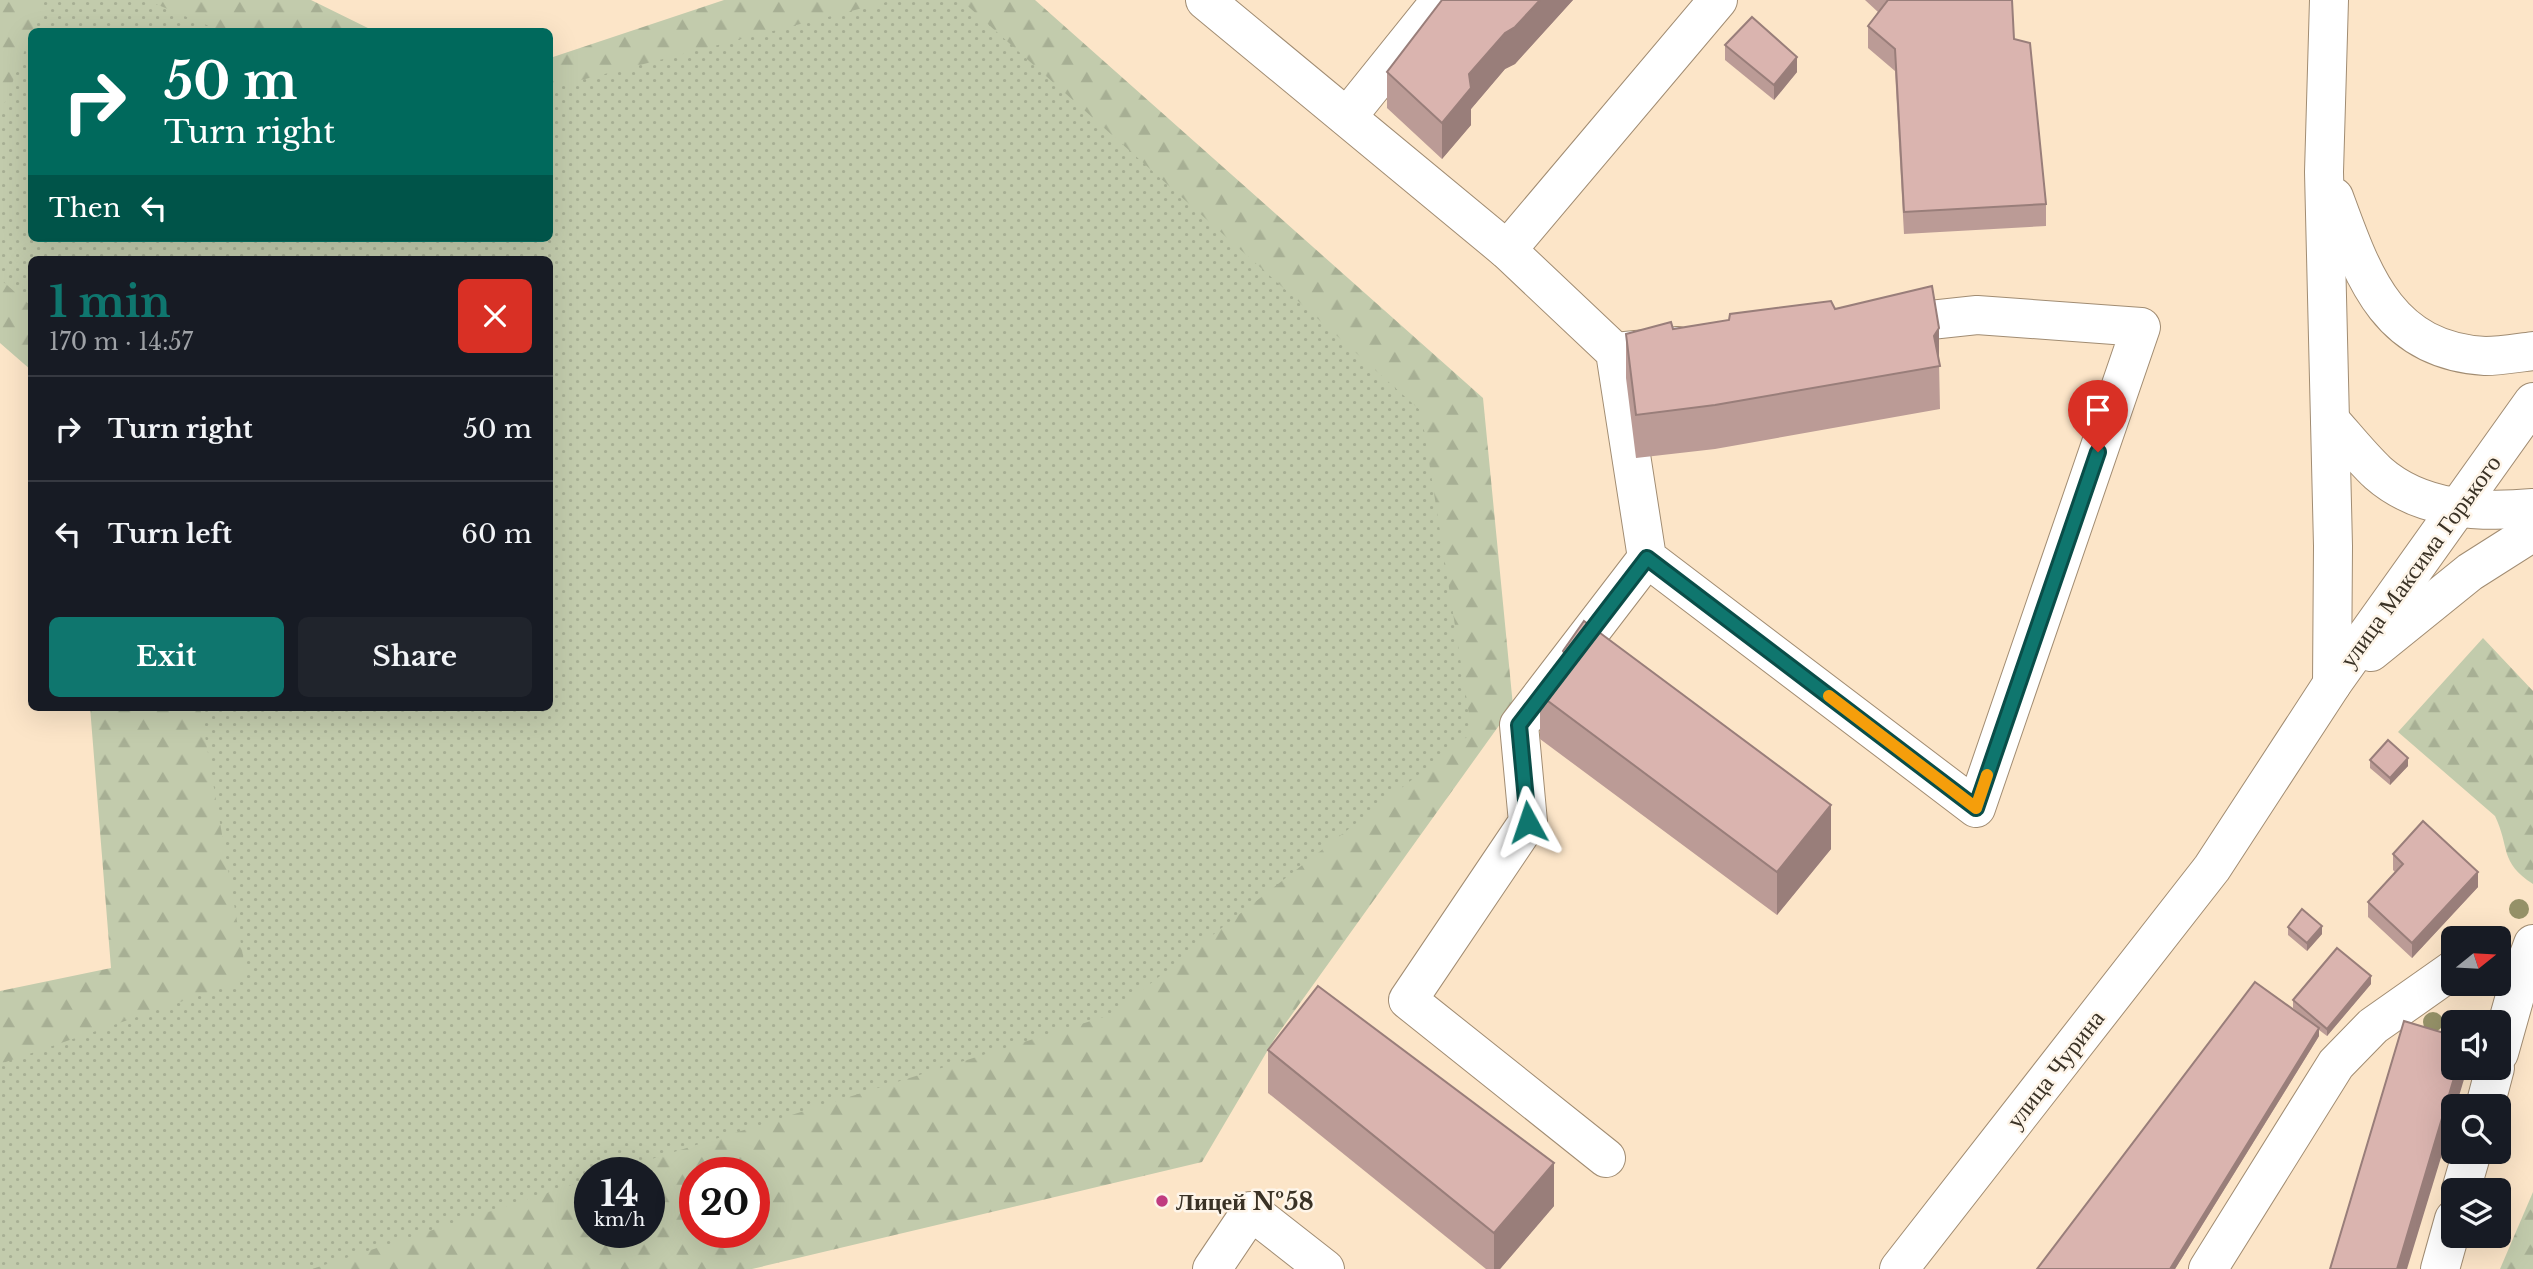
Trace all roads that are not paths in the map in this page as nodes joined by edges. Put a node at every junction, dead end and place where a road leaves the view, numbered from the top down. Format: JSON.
{"nodes":[{"id":1,"x":1205,"y":0,"type":"edge"},
{"id":2,"x":1441,"y":0,"type":"edge"},
{"id":3,"x":1717,"y":0,"type":"edge"},
{"id":4,"x":2329,"y":0,"type":"edge"},
{"id":5,"x":1347,"y":117,"type":"junction"},
{"id":6,"x":2324,"y":172,"type":"junction"},
{"id":7,"x":1507,"y":250,"type":"junction"},
{"id":8,"x":1843,"y":329,"type":"edge"},
{"id":9,"x":1709,"y":342,"type":"edge"},
{"id":10,"x":2533,"y":351,"type":"edge"},
{"id":11,"x":1615,"y":352,"type":"junction"},
{"id":12,"x":2533,"y":402,"type":"edge"},
{"id":13,"x":2330,"y":420,"type":"junction"},
{"id":14,"x":2533,"y":508,"type":"edge"},
{"id":15,"x":2458,"y":509,"type":"junction"},
{"id":16,"x":2533,"y":532,"type":"edge"},
{"id":17,"x":1647,"y":558,"type":"junction"},
{"id":18,"x":2332,"y":684,"type":"junction"},
{"id":19,"x":2520,"y":949,"type":"edge"},
{"id":20,"x":2441,"y":979,"type":"edge"},
{"id":21,"x":2508,"y":1010,"type":"edge"},
{"id":22,"x":1606,"y":1158,"type":"dead end"},
{"id":23,"x":2446,"y":1248,"type":"edge"},
{"id":24,"x":1212,"y":1269,"type":"edge"},
{"id":25,"x":1325,"y":1269,"type":"edge"},
{"id":26,"x":1899,"y":1269,"type":"edge"},
{"id":27,"x":2208,"y":1269,"type":"edge"},
{"id":28,"x":2440,"y":1269,"type":"edge"}],
"edges":[{"from":1,"to":5,"type":"street"},
{"from":2,"to":5,"type":"street"},
{"from":3,"to":7,"type":"street"},
{"from":4,"to":6,"type":"street"},
{"from":5,"to":7,"type":"street"},
{"from":6,"to":10,"type":"street"},
{"from":6,"to":13,"type":"street"},
{"from":7,"to":11,"type":"street"},
{"from":8,"to":17,"type":"street"},
{"from":9,"to":11,"type":"street"},
{"from":11,"to":17,"type":"street"},
{"from":12,"to":15,"type":"street","name":"улица Максима Горького"},
{"from":13,"to":15,"type":"street"},
{"from":13,"to":18,"type":"street"},
{"from":14,"to":15,"type":"street"},
{"from":15,"to":18,"type":"street","name":"улица Максима Горького"},
{"from":16,"to":18,"type":"street","name":"улица Максима Горького"},
{"from":17,"to":22,"type":"street"},
{"from":18,"to":26,"type":"street","name":"улица Чурина"},
{"from":19,"to":21,"type":"street"},
{"from":20,"to":27,"type":"street"},
{"from":23,"to":28,"type":"street"},
{"from":24,"to":25,"type":"street"}]}
